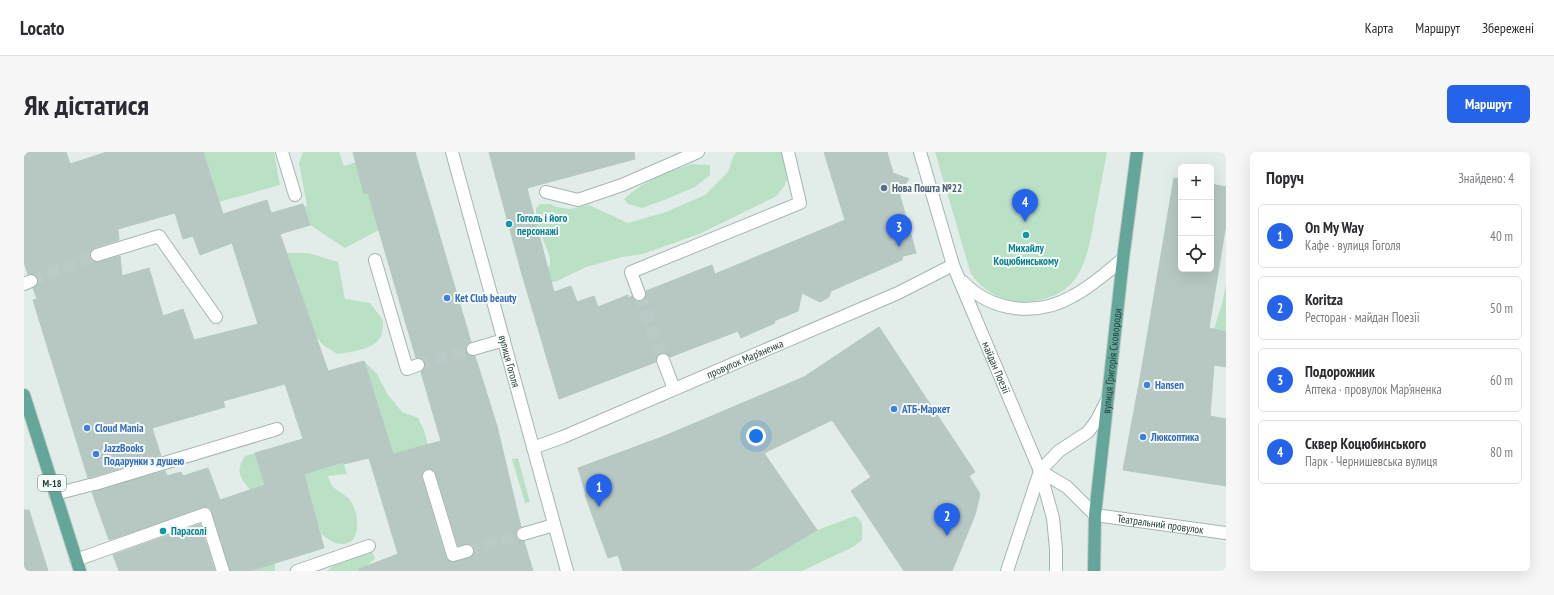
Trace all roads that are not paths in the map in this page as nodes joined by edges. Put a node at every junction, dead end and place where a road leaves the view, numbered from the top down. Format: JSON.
{"nodes":[{"id":1,"x":282,"y":152,"type":"edge"},
{"id":2,"x":452,"y":152,"type":"edge"},
{"id":3,"x":698,"y":152,"type":"edge"},
{"id":4,"x":788,"y":152,"type":"edge"},
{"id":5,"x":920,"y":152,"type":"edge"},
{"id":6,"x":1137,"y":152,"type":"edge"},
{"id":7,"x":546,"y":192,"type":"dead end"},
{"id":8,"x":295,"y":195,"type":"dead end"},
{"id":9,"x":97,"y":256,"type":"tunnel mouth"},
{"id":10,"x":1123,"y":259,"type":"junction"},
{"id":11,"x":375,"y":260,"type":"dead end"},
{"id":12,"x":953,"y":265,"type":"junction"},
{"id":13,"x":959,"y":278,"type":"junction"},
{"id":14,"x":639,"y":294,"type":"tunnel mouth"},
{"id":15,"x":216,"y":317,"type":"dead end"},
{"id":16,"x":504,"y":340,"type":"junction"},
{"id":17,"x":473,"y":349,"type":"tunnel mouth"},
{"id":18,"x":663,"y":360,"type":"tunnel mouth"},
{"id":19,"x":418,"y":365,"type":"tunnel mouth"},
{"id":20,"x":674,"y":389,"type":"junction"},
{"id":21,"x":24,"y":395,"type":"edge"},
{"id":22,"x":1107,"y":400,"type":"junction"},
{"id":23,"x":277,"y":429,"type":"dead end"},
{"id":24,"x":533,"y":448,"type":"junction"},
{"id":25,"x":1040,"y":471,"type":"junction"},
{"id":26,"x":429,"y":476,"type":"dead end"},
{"id":27,"x":55,"y":494,"type":"junction"},
{"id":28,"x":1095,"y":515,"type":"junction"},
{"id":29,"x":554,"y":525,"type":"junction"},
{"id":30,"x":1226,"y":533,"type":"edge"},
{"id":31,"x":523,"y":534,"type":"tunnel mouth"},
{"id":32,"x":369,"y":546,"type":"dead end"},
{"id":33,"x":468,"y":551,"type":"tunnel mouth"},
{"id":34,"x":78,"y":565,"type":"edge"},
{"id":35,"x":223,"y":571,"type":"edge"},
{"id":36,"x":298,"y":571,"type":"edge"},
{"id":37,"x":567,"y":571,"type":"edge"},
{"id":38,"x":1007,"y":571,"type":"edge"},
{"id":39,"x":1056,"y":571,"type":"edge"},
{"id":40,"x":1094,"y":571,"type":"edge"}],
"edges":[{"from":1,"to":8,"type":"street"},
{"from":2,"to":16,"type":"street","name":"вулиця Гоголя"},
{"from":3,"to":7,"type":"street"},
{"from":4,"to":14,"type":"street"},
{"from":5,"to":12,"type":"street","name":"майдан Поезії"},
{"from":6,"to":10,"type":"main road","name":"вулиця Григорія Сковороди"},
{"from":9,"to":15,"type":"street"},
{"from":10,"to":13,"type":"street"},
{"from":10,"to":22,"type":"main road","name":"вулиця Григорія Сковороди"},
{"from":11,"to":19,"type":"street"},
{"from":12,"to":13,"type":"street","name":"майдан Поезії"},
{"from":12,"to":20,"type":"street","name":"провулок Мар’яненка"},
{"from":13,"to":25,"type":"street","name":"майдан Поезії"},
{"from":16,"to":17,"type":"street"},
{"from":16,"to":24,"type":"street","name":"вулиця Гоголя"},
{"from":18,"to":20,"type":"street"},
{"from":20,"to":24,"type":"street","name":"провулок Мар’яненка"},
{"from":21,"to":27,"type":"main road","number":"М-18"},
{"from":22,"to":25,"type":"street"},
{"from":22,"to":28,"type":"main road","name":"вулиця Григорія Сковороди"},
{"from":23,"to":27,"type":"street"},
{"from":24,"to":29,"type":"street","name":"вулиця Гоголя"},
{"from":25,"to":28,"type":"street"},
{"from":25,"to":38,"type":"street"},
{"from":25,"to":39,"type":"street","name":"майдан Поезії"},
{"from":26,"to":33,"type":"street"},
{"from":27,"to":34,"type":"main road","number":"М-18"},
{"from":28,"to":30,"type":"street","name":"Театральний провулок"},
{"from":28,"to":40,"type":"main road","name":"вулиця Григорія Сковороди"},
{"from":29,"to":31,"type":"street"},
{"from":29,"to":37,"type":"street","name":"вулиця Гоголя"},
{"from":32,"to":36,"type":"street"},
{"from":34,"to":35,"type":"street"}]}
